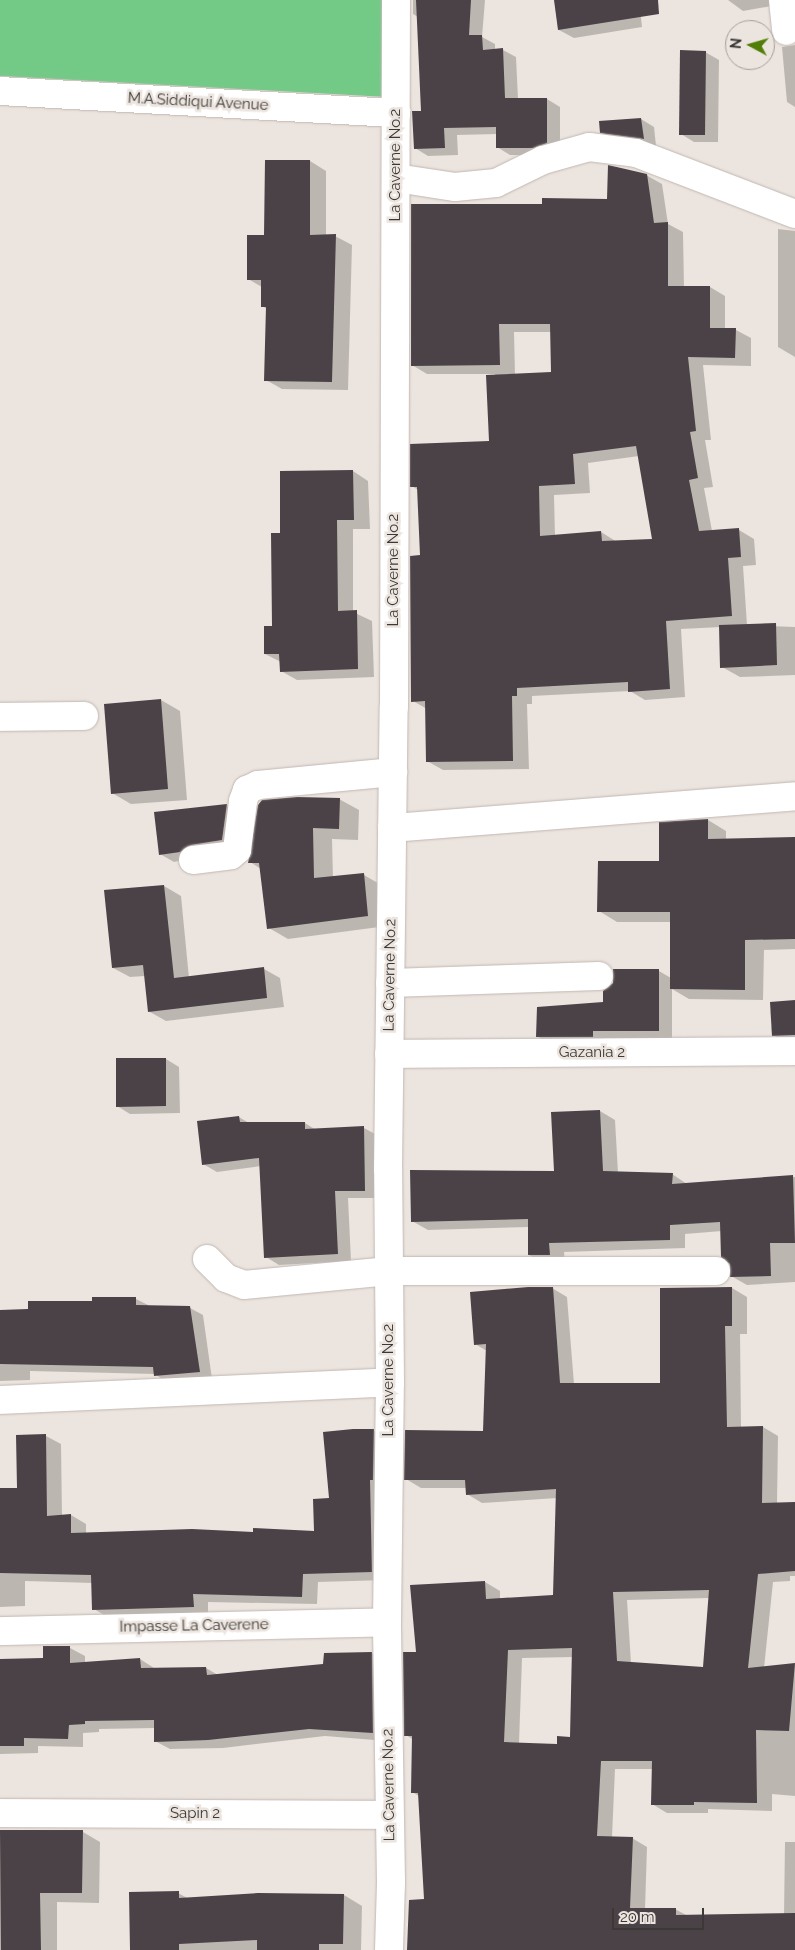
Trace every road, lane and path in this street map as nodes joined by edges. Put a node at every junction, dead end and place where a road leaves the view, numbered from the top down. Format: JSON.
{"nodes":[{"id":1,"x":396,"y":0,"type":"edge"},
{"id":2,"x":783,"y":0,"type":"edge"},
{"id":3,"x":786,"y":31,"type":"dead end"},
{"id":4,"x":0,"y":91,"type":"edge"},
{"id":5,"x":396,"y":113,"type":"junction"},
{"id":6,"x":396,"y":178,"type":"junction"},
{"id":7,"x":795,"y":214,"type":"edge"},
{"id":8,"x":84,"y":716,"type":"dead end"},
{"id":9,"x":0,"y":717,"type":"edge"},
{"id":10,"x":393,"y":772,"type":"junction"},
{"id":11,"x":795,"y":796,"type":"edge"},
{"id":12,"x":392,"y":828,"type":"junction"},
{"id":13,"x":193,"y":860,"type":"dead end"},
{"id":14,"x":600,"y":976,"type":"dead end"},
{"id":15,"x":390,"y":982,"type":"junction"},
{"id":16,"x":795,"y":1051,"type":"edge"},
{"id":17,"x":389,"y":1054,"type":"junction"},
{"id":18,"x":207,"y":1259,"type":"dead end"},
{"id":19,"x":389,"y":1271,"type":"junction"},
{"id":20,"x":716,"y":1271,"type":"dead end"},
{"id":21,"x":390,"y":1382,"type":"junction"},
{"id":22,"x":0,"y":1400,"type":"edge"},
{"id":23,"x":387,"y":1622,"type":"junction"},
{"id":24,"x":0,"y":1631,"type":"edge"},
{"id":25,"x":0,"y":1813,"type":"edge"},
{"id":26,"x":389,"y":1815,"type":"junction"},
{"id":27,"x":389,"y":1950,"type":"edge"}],
"edges":[{"from":1,"to":5,"type":"street","name":"La Caverne No.2"},
{"from":2,"to":3,"type":"street"},
{"from":4,"to":5,"type":"street","name":"M.A.Siddiqui Avenue"},
{"from":5,"to":6,"type":"street","name":"La Caverne No.2"},
{"from":6,"to":7,"type":"street"},
{"from":6,"to":10,"type":"street","name":"La Caverne No.2"},
{"from":8,"to":9,"type":"street"},
{"from":10,"to":12,"type":"street","name":"La Caverne No.2"},
{"from":10,"to":13,"type":"street"},
{"from":11,"to":12,"type":"street"},
{"from":12,"to":15,"type":"street","name":"La Caverne No.2"},
{"from":14,"to":15,"type":"street"},
{"from":15,"to":17,"type":"street","name":"La Caverne No.2"},
{"from":16,"to":17,"type":"street","name":"Gazania 2"},
{"from":17,"to":19,"type":"street","name":"La Caverne No.2"},
{"from":18,"to":19,"type":"street"},
{"from":19,"to":20,"type":"street"},
{"from":19,"to":21,"type":"street","name":"La Caverne No.2"},
{"from":21,"to":22,"type":"street"},
{"from":21,"to":23,"type":"street","name":"La Caverne No.2"},
{"from":23,"to":24,"type":"street","name":"Impasse La Caverene"},
{"from":23,"to":26,"type":"street","name":"La Caverne No.2"},
{"from":25,"to":26,"type":"street","name":"Sapin 2"},
{"from":26,"to":27,"type":"street","name":"La Caverne No.2"}]}
